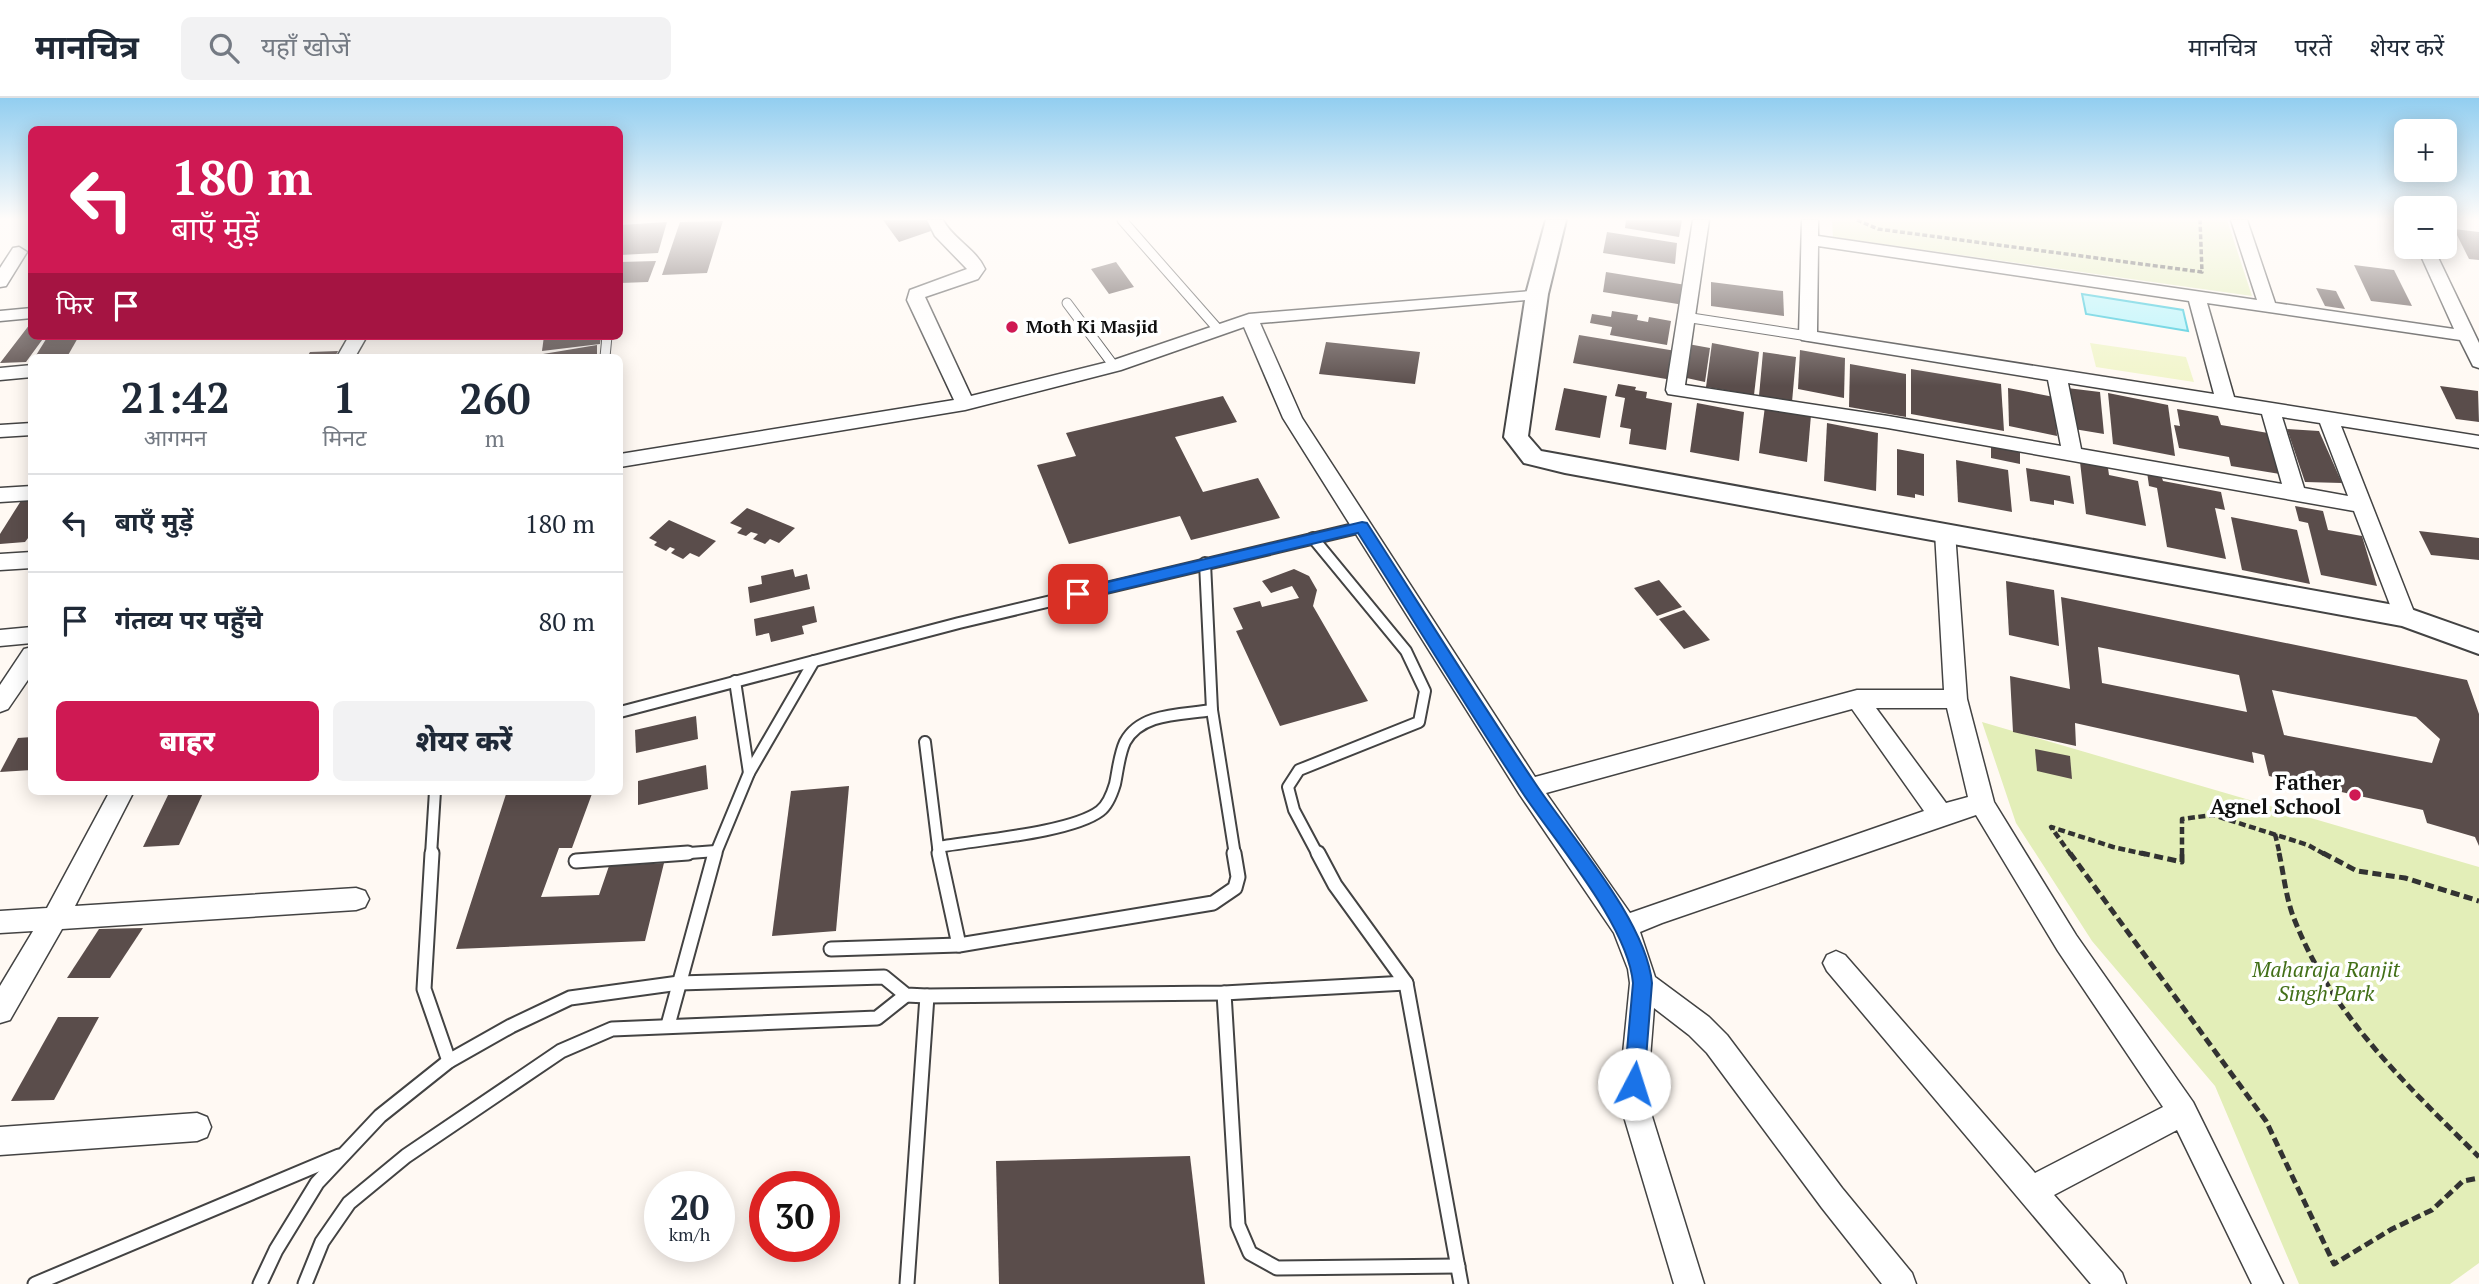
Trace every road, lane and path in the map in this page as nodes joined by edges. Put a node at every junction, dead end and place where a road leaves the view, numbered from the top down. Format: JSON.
{"nodes":[{"id":1,"x":971,"y":275,"type":"edge"},
{"id":2,"x":1171,"y":275,"type":"edge"},
{"id":3,"x":1542,"y":275,"type":"edge"},
{"id":4,"x":1691,"y":275,"type":"edge"},
{"id":5,"x":1809,"y":275,"type":"edge"},
{"id":6,"x":2054,"y":275,"type":"edge"},
{"id":7,"x":2257,"y":275,"type":"edge"},
{"id":8,"x":2438,"y":275,"type":"edge"},
{"id":9,"x":1537,"y":294,"type":"junction"},
{"id":10,"x":2196,"y":296,"type":"junction"},
{"id":11,"x":1067,"y":303,"type":"dead end"},
{"id":12,"x":2268,"y":307,"type":"junction"},
{"id":13,"x":28,"y":314,"type":"edge"},
{"id":14,"x":0,"y":317,"type":"edge"},
{"id":15,"x":1685,"y":317,"type":"junction"},
{"id":16,"x":1249,"y":319,"type":"junction"},
{"id":17,"x":1217,"y":328,"type":"junction"},
{"id":18,"x":1808,"y":336,"type":"junction"},
{"id":19,"x":2467,"y":336,"type":"junction"},
{"id":20,"x":2479,"y":362,"type":"edge"},
{"id":21,"x":1114,"y":366,"type":"junction"},
{"id":22,"x":28,"y":371,"type":"edge"},
{"id":23,"x":0,"y":374,"type":"edge"},
{"id":24,"x":2057,"y":376,"type":"junction"},
{"id":25,"x":2226,"y":402,"type":"junction"},
{"id":26,"x":965,"y":404,"type":"junction"},
{"id":27,"x":2270,"y":409,"type":"junction"},
{"id":28,"x":2328,"y":418,"type":"junction"},
{"id":29,"x":28,"y":429,"type":"edge"},
{"id":30,"x":0,"y":431,"type":"edge"},
{"id":31,"x":2479,"y":442,"type":"edge"},
{"id":32,"x":2072,"y":454,"type":"junction"},
{"id":33,"x":623,"y":461,"type":"edge"},
{"id":34,"x":28,"y":492,"type":"edge"},
{"id":35,"x":2295,"y":493,"type":"junction"},
{"id":36,"x":0,"y":495,"type":"edge"},
{"id":37,"x":2361,"y":505,"type":"junction"},
{"id":38,"x":1362,"y":527,"type":"junction"},
{"id":39,"x":1945,"y":532,"type":"junction"},
{"id":40,"x":1313,"y":538,"type":"junction"},
{"id":41,"x":28,"y":560,"type":"edge"},
{"id":42,"x":0,"y":562,"type":"edge"},
{"id":43,"x":1205,"y":563,"type":"junction"},
{"id":44,"x":2405,"y":617,"type":"junction"},
{"id":45,"x":28,"y":635,"type":"edge"},
{"id":46,"x":0,"y":638,"type":"edge"},
{"id":47,"x":2479,"y":644,"type":"edge"},
{"id":48,"x":814,"y":660,"type":"junction"},
{"id":49,"x":28,"y":661,"type":"edge"},
{"id":50,"x":736,"y":681,"type":"junction"},
{"id":51,"x":1857,"y":699,"type":"junction"},
{"id":52,"x":1956,"y":699,"type":"junction"},
{"id":53,"x":1,"y":700,"type":"edge"},
{"id":54,"x":1212,"y":710,"type":"junction"},
{"id":55,"x":623,"y":711,"type":"edge"},
{"id":56,"x":925,"y":742,"type":"dead end"},
{"id":57,"x":749,"y":773,"type":"junction"},
{"id":58,"x":1529,"y":788,"type":"junction"},
{"id":59,"x":120,"y":795,"type":"edge"},
{"id":60,"x":435,"y":795,"type":"edge"},
{"id":61,"x":1982,"y":804,"type":"junction"},
{"id":62,"x":1941,"y":815,"type":"junction"},
{"id":63,"x":2275,"y":834,"type":"junction"},
{"id":64,"x":938,"y":847,"type":"junction"},
{"id":65,"x":716,"y":851,"type":"junction"},
{"id":66,"x":576,"y":861,"type":"dead end"},
{"id":67,"x":356,"y":899,"type":"dead end"},
{"id":68,"x":2479,"y":901,"type":"edge"},
{"id":69,"x":55,"y":918,"type":"junction"},
{"id":70,"x":0,"y":922,"type":"edge"},
{"id":71,"x":1625,"y":927,"type":"junction"},
{"id":72,"x":959,"y":945,"type":"junction"},
{"id":73,"x":831,"y":949,"type":"dead end"},
{"id":74,"x":1836,"y":962,"type":"dead end"},
{"id":75,"x":679,"y":983,"type":"junction"},
{"id":76,"x":1406,"y":983,"type":"junction"},
{"id":77,"x":1643,"y":983,"type":"junction"},
{"id":78,"x":1224,"y":993,"type":"junction"},
{"id":79,"x":906,"y":995,"type":"junction"},
{"id":80,"x":927,"y":996,"type":"junction"},
{"id":81,"x":0,"y":1011,"type":"edge"},
{"id":82,"x":668,"y":1025,"type":"junction"},
{"id":83,"x":449,"y":1061,"type":"junction"},
{"id":84,"x":2183,"y":1112,"type":"junction"},
{"id":85,"x":197,"y":1127,"type":"dead end"},
{"id":86,"x":0,"y":1140,"type":"edge"},
{"id":87,"x":345,"y":1153,"type":"junction"},
{"id":88,"x":2479,"y":1157,"type":"edge"},
{"id":89,"x":2479,"y":1178,"type":"edge"},
{"id":90,"x":2033,"y":1190,"type":"junction"},
{"id":91,"x":1458,"y":1266,"type":"junction"},
{"id":92,"x":35,"y":1284,"type":"edge"},
{"id":93,"x":260,"y":1284,"type":"edge"},
{"id":94,"x":305,"y":1284,"type":"edge"},
{"id":95,"x":907,"y":1284,"type":"edge"},
{"id":96,"x":1461,"y":1284,"type":"edge"},
{"id":97,"x":1689,"y":1284,"type":"edge"},
{"id":98,"x":1901,"y":1284,"type":"edge"},
{"id":99,"x":2111,"y":1284,"type":"edge"},
{"id":100,"x":2268,"y":1284,"type":"edge"}],
"edges":[{"from":1,"to":26,"type":"street"},
{"from":2,"to":17,"type":"lane"},
{"from":3,"to":9,"type":"street"},
{"from":4,"to":15,"type":"street"},
{"from":5,"to":18,"type":"street"},
{"from":6,"to":10,"type":"street"},
{"from":7,"to":12,"type":"street"},
{"from":8,"to":19,"type":"street"},
{"from":9,"to":16,"type":"street"},
{"from":9,"to":39,"type":"street"},
{"from":10,"to":12,"type":"street"},
{"from":10,"to":25,"type":"street"},
{"from":11,"to":21,"type":"lane"},
{"from":12,"to":19,"type":"street"},
{"from":13,"to":14,"type":"street"},
{"from":15,"to":18,"type":"lane"},
{"from":15,"to":32,"type":"street"},
{"from":16,"to":17,"type":"street"},
{"from":16,"to":38,"type":"street"},
{"from":17,"to":21,"type":"street"},
{"from":18,"to":24,"type":"street"},
{"from":19,"to":20,"type":"street"},
{"from":21,"to":26,"type":"street"},
{"from":22,"to":23,"type":"street"},
{"from":24,"to":25,"type":"street"},
{"from":24,"to":32,"type":"street"},
{"from":25,"to":27,"type":"street"},
{"from":26,"to":33,"type":"street"},
{"from":27,"to":28,"type":"street"},
{"from":27,"to":35,"type":"street"},
{"from":28,"to":31,"type":"street"},
{"from":28,"to":37,"type":"street"},
{"from":29,"to":30,"type":"street"},
{"from":32,"to":35,"type":"street"},
{"from":34,"to":36,"type":"street"},
{"from":35,"to":37,"type":"street"},
{"from":37,"to":44,"type":"street"},
{"from":38,"to":40,"type":"lane"},
{"from":38,"to":58,"type":"street"},
{"from":39,"to":44,"type":"street"},
{"from":39,"to":52,"type":"street"},
{"from":40,"to":43,"type":"lane"},
{"from":40,"to":76,"type":"lane"},
{"from":41,"to":42,"type":"street"},
{"from":43,"to":48,"type":"lane"},
{"from":43,"to":54,"type":"lane"},
{"from":44,"to":47,"type":"street"},
{"from":45,"to":46,"type":"street"},
{"from":48,"to":50,"type":"lane"},
{"from":48,"to":57,"type":"lane"},
{"from":49,"to":53,"type":"street"},
{"from":50,"to":55,"type":"lane"},
{"from":50,"to":57,"type":"lane"},
{"from":51,"to":52,"type":"street"},
{"from":51,"to":58,"type":"street"},
{"from":51,"to":62,"type":"street"},
{"from":52,"to":61,"type":"street"},
{"from":54,"to":64,"type":"lane"},
{"from":54,"to":72,"type":"lane"},
{"from":56,"to":64,"type":"lane"},
{"from":57,"to":65,"type":"lane"},
{"from":58,"to":71,"type":"street"},
{"from":59,"to":69,"type":"street"},
{"from":60,"to":83,"type":"lane"},
{"from":61,"to":62,"type":"street"},
{"from":61,"to":84,"type":"street"},
{"from":62,"to":71,"type":"street"},
{"from":63,"to":68,"type":"path"},
{"from":63,"to":88,"type":"path"},
{"from":63,"to":89,"type":"path"},
{"from":64,"to":72,"type":"lane"},
{"from":65,"to":66,"type":"lane"},
{"from":65,"to":75,"type":"lane"},
{"from":67,"to":69,"type":"street"},
{"from":69,"to":70,"type":"street"},
{"from":69,"to":81,"type":"street"},
{"from":71,"to":77,"type":"street"},
{"from":72,"to":73,"type":"lane"},
{"from":74,"to":90,"type":"street"},
{"from":75,"to":79,"type":"lane"},
{"from":75,"to":82,"type":"lane"},
{"from":75,"to":83,"type":"lane"},
{"from":76,"to":78,"type":"lane"},
{"from":76,"to":91,"type":"lane"},
{"from":77,"to":97,"type":"street"},
{"from":77,"to":98,"type":"street"},
{"from":78,"to":80,"type":"lane"},
{"from":78,"to":91,"type":"lane"},
{"from":79,"to":80,"type":"lane"},
{"from":79,"to":82,"type":"lane"},
{"from":80,"to":95,"type":"lane"},
{"from":82,"to":94,"type":"lane"},
{"from":83,"to":87,"type":"lane"},
{"from":84,"to":90,"type":"street"},
{"from":84,"to":100,"type":"street"},
{"from":85,"to":86,"type":"street"},
{"from":87,"to":92,"type":"lane"},
{"from":87,"to":93,"type":"lane"},
{"from":90,"to":99,"type":"street"},
{"from":91,"to":96,"type":"lane"}]}
